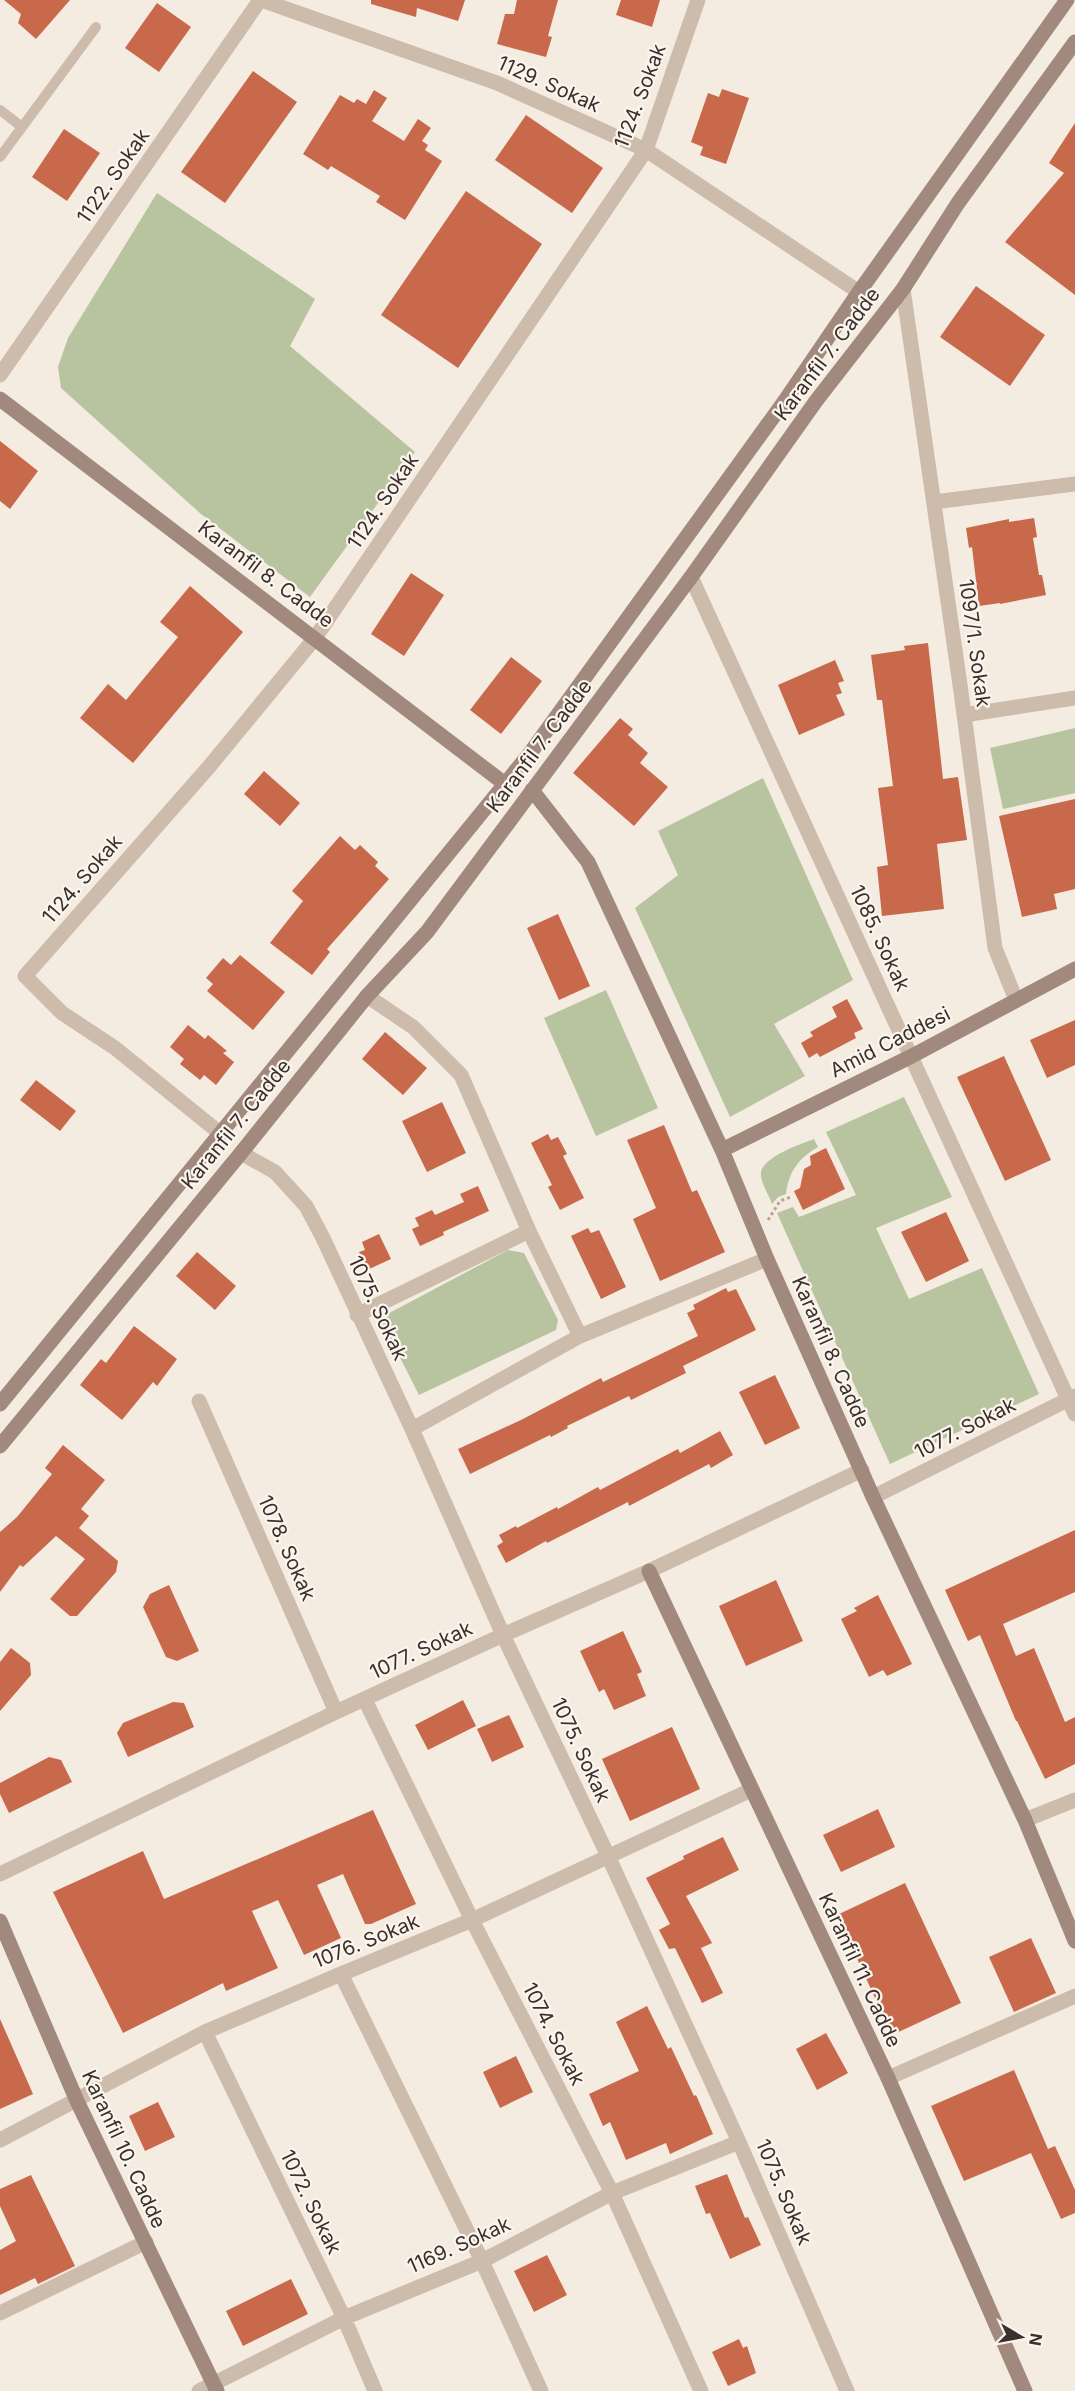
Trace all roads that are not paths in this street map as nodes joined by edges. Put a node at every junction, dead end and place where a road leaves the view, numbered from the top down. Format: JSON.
{"nodes":[{"id":1,"x":260,"y":0,"type":"edge"},
{"id":2,"x":698,"y":0,"type":"edge"},
{"id":3,"x":1066,"y":0,"type":"edge"},
{"id":4,"x":96,"y":27,"type":"dead end"},
{"id":5,"x":1075,"y":42,"type":"edge"},
{"id":6,"x":0,"y":110,"type":"edge"},
{"id":7,"x":22,"y":127,"type":"junction"},
{"id":8,"x":646,"y":150,"type":"junction"},
{"id":9,"x":0,"y":157,"type":"edge"},
{"id":10,"x":903,"y":289,"type":"junction"},
{"id":11,"x":859,"y":292,"type":"junction"},
{"id":12,"x":0,"y":375,"type":"edge"},
{"id":13,"x":0,"y":399,"type":"edge"},
{"id":14,"x":1075,"y":484,"type":"edge"},
{"id":15,"x":934,"y":502,"type":"junction"},
{"id":16,"x":691,"y":577,"type":"junction"},
{"id":17,"x":315,"y":638,"type":"junction"},
{"id":18,"x":1075,"y":698,"type":"edge"},
{"id":19,"x":964,"y":715,"type":"junction"},
{"id":20,"x":505,"y":784,"type":"junction"},
{"id":21,"x":532,"y":790,"type":"junction"},
{"id":22,"x":1075,"y":969,"type":"edge"},
{"id":23,"x":367,"y":996,"type":"junction"},
{"id":24,"x":1016,"y":1000,"type":"junction"},
{"id":25,"x":912,"y":1056,"type":"junction"},
{"id":26,"x":221,"y":1134,"type":"junction"},
{"id":27,"x":723,"y":1150,"type":"junction"},
{"id":28,"x":241,"y":1153,"type":"junction"},
{"id":29,"x":529,"y":1231,"type":"junction"},
{"id":30,"x":766,"y":1259,"type":"junction"},
{"id":31,"x":357,"y":1315,"type":"junction"},
{"id":32,"x":580,"y":1336,"type":"junction"},
{"id":33,"x":1072,"y":1398,"type":"edge"},
{"id":34,"x":199,"y":1401,"type":"dead end"},
{"id":35,"x":0,"y":1404,"type":"edge"},
{"id":36,"x":1075,"y":1414,"type":"edge"},
{"id":37,"x":412,"y":1429,"type":"junction"},
{"id":38,"x":0,"y":1446,"type":"edge"},
{"id":39,"x":862,"y":1470,"type":"junction"},
{"id":40,"x":873,"y":1497,"type":"junction"},
{"id":41,"x":649,"y":1571,"type":"junction"},
{"id":42,"x":503,"y":1635,"type":"junction"},
{"id":43,"x":365,"y":1700,"type":"junction"},
{"id":44,"x":336,"y":1712,"type":"junction"},
{"id":45,"x":751,"y":1790,"type":"junction"},
{"id":46,"x":1075,"y":1800,"type":"edge"},
{"id":47,"x":1025,"y":1820,"type":"junction"},
{"id":48,"x":609,"y":1858,"type":"junction"},
{"id":49,"x":0,"y":1874,"type":"edge"},
{"id":50,"x":472,"y":1920,"type":"junction"},
{"id":51,"x":0,"y":1921,"type":"edge"},
{"id":52,"x":1074,"y":1934,"type":"edge"},
{"id":53,"x":340,"y":1974,"type":"junction"},
{"id":54,"x":1075,"y":1996,"type":"edge"},
{"id":55,"x":206,"y":2032,"type":"junction"},
{"id":56,"x":888,"y":2078,"type":"junction"},
{"id":57,"x":76,"y":2101,"type":"junction"},
{"id":58,"x":0,"y":2140,"type":"edge"},
{"id":59,"x":739,"y":2142,"type":"junction"},
{"id":60,"x":612,"y":2193,"type":"junction"},
{"id":61,"x":146,"y":2242,"type":"junction"},
{"id":62,"x":482,"y":2261,"type":"junction"},
{"id":63,"x":0,"y":2313,"type":"edge"},
{"id":64,"x":344,"y":2318,"type":"junction"},
{"id":65,"x":215,"y":2388,"type":"edge"},
{"id":66,"x":199,"y":2391,"type":"edge"},
{"id":67,"x":375,"y":2391,"type":"edge"},
{"id":68,"x":541,"y":2391,"type":"edge"},
{"id":69,"x":700,"y":2391,"type":"edge"},
{"id":70,"x":847,"y":2391,"type":"edge"},
{"id":71,"x":1025,"y":2391,"type":"edge"}],
"edges":[{"from":1,"to":8,"type":"street","name":"1129. Sokak"},
{"from":1,"to":12,"type":"street","name":"1122. Sokak"},
{"from":2,"to":8,"type":"street","name":"1124. Sokak"},
{"from":3,"to":11,"type":"street","name":"Karanfil 7. Cadde"},
{"from":4,"to":7,"type":"lane"},
{"from":5,"to":10,"type":"street","name":"Karanfil 7. Cadde"},
{"from":6,"to":7,"type":"lane"},
{"from":7,"to":9,"type":"lane"},
{"from":8,"to":11,"type":"street","name":"1129. Sokak"},
{"from":8,"to":17,"type":"street","name":"1124. Sokak"},
{"from":10,"to":15,"type":"street","name":"1097/1. Sokak"},
{"from":10,"to":16,"type":"street","name":"Karanfil 7. Cadde"},
{"from":11,"to":20,"type":"street","name":"Karanfil 7. Cadde"},
{"from":13,"to":17,"type":"street","name":"Karanfil 8. Cadde"},
{"from":14,"to":15,"type":"street"},
{"from":15,"to":19,"type":"street","name":"1097/1. Sokak"},
{"from":16,"to":21,"type":"street","name":"Karanfil 7. Cadde"},
{"from":16,"to":25,"type":"street","name":"1085. Sokak"},
{"from":17,"to":20,"type":"street","name":"Karanfil 8. Cadde"},
{"from":17,"to":26,"type":"street","name":"1124. Sokak"},
{"from":18,"to":19,"type":"street"},
{"from":19,"to":24,"type":"street","name":"1097/1. Sokak"},
{"from":20,"to":26,"type":"street","name":"Karanfil 7. Cadde"},
{"from":21,"to":23,"type":"street","name":"Karanfil 7. Cadde"},
{"from":21,"to":27,"type":"street","name":"Karanfil 8. Cadde"},
{"from":22,"to":24,"type":"street","name":"Amid Caddesi"},
{"from":23,"to":28,"type":"street","name":"Karanfil 7. Cadde"},
{"from":23,"to":29,"type":"street"},
{"from":24,"to":25,"type":"street","name":"Amid Caddesi"},
{"from":25,"to":27,"type":"street","name":"Amid Caddesi"},
{"from":25,"to":33,"type":"street","name":"1085. Sokak"},
{"from":26,"to":35,"type":"street","name":"Karanfil 7. Cadde"},
{"from":27,"to":30,"type":"street","name":"Karanfil 8. Cadde"},
{"from":28,"to":31,"type":"street","name":"1075. Sokak"},
{"from":28,"to":38,"type":"street","name":"Karanfil 7. Cadde"},
{"from":29,"to":31,"type":"street"},
{"from":29,"to":32,"type":"street"},
{"from":30,"to":32,"type":"street"},
{"from":30,"to":39,"type":"street","name":"Karanfil 8. Cadde"},
{"from":31,"to":37,"type":"street","name":"1075. Sokak"},
{"from":32,"to":37,"type":"street"},
{"from":33,"to":36,"type":"street","name":"1085. Sokak"},
{"from":33,"to":40,"type":"street","name":"1077. Sokak"},
{"from":34,"to":44,"type":"street","name":"1078. Sokak"},
{"from":37,"to":42,"type":"street","name":"1075. Sokak"},
{"from":39,"to":40,"type":"street","name":"Karanfil 8. Cadde"},
{"from":39,"to":41,"type":"street","name":"1077. Sokak"},
{"from":40,"to":47,"type":"street","name":"Karanfil 8. Cadde"},
{"from":41,"to":42,"type":"street","name":"1077. Sokak"},
{"from":41,"to":45,"type":"street","name":"Karanfil 11. Cadde"},
{"from":42,"to":43,"type":"street","name":"1077. Sokak"},
{"from":42,"to":48,"type":"street","name":"1075. Sokak"},
{"from":43,"to":44,"type":"street","name":"1077. Sokak"},
{"from":43,"to":50,"type":"street","name":"1074. Sokak"},
{"from":44,"to":49,"type":"street","name":"1077. Sokak"},
{"from":45,"to":48,"type":"street","name":"1076. Sokak"},
{"from":45,"to":56,"type":"street","name":"Karanfil 11. Cadde"},
{"from":46,"to":47,"type":"street"},
{"from":47,"to":52,"type":"street","name":"Karanfil 8. Cadde"},
{"from":48,"to":50,"type":"street","name":"1076. Sokak"},
{"from":48,"to":59,"type":"street","name":"1075. Sokak"},
{"from":50,"to":53,"type":"street","name":"1076. Sokak"},
{"from":50,"to":60,"type":"street","name":"1074. Sokak"},
{"from":51,"to":57,"type":"street","name":"Karanfil 10. Cadde"},
{"from":53,"to":55,"type":"street","name":"1076. Sokak"},
{"from":53,"to":62,"type":"street"},
{"from":54,"to":56,"type":"street"},
{"from":55,"to":57,"type":"street","name":"1076. Sokak"},
{"from":55,"to":64,"type":"street","name":"1072. Sokak"},
{"from":56,"to":71,"type":"street","name":"Karanfil 11. Cadde"},
{"from":57,"to":58,"type":"street","name":"1076. Sokak"},
{"from":57,"to":61,"type":"street","name":"Karanfil 10. Cadde"},
{"from":59,"to":60,"type":"street","name":"1169. Sokak"},
{"from":59,"to":70,"type":"street","name":"1075. Sokak"},
{"from":60,"to":62,"type":"street","name":"1169. Sokak"},
{"from":60,"to":69,"type":"street","name":"1074. Sokak"},
{"from":61,"to":63,"type":"street"},
{"from":61,"to":65,"type":"street","name":"Karanfil 10. Cadde"},
{"from":62,"to":64,"type":"street","name":"1169. Sokak"},
{"from":62,"to":68,"type":"street"},
{"from":64,"to":65,"type":"street","name":"1169. Sokak"},
{"from":64,"to":67,"type":"street","name":"1072. Sokak"},
{"from":65,"to":66,"type":"street","name":"1169. Sokak"}]}
